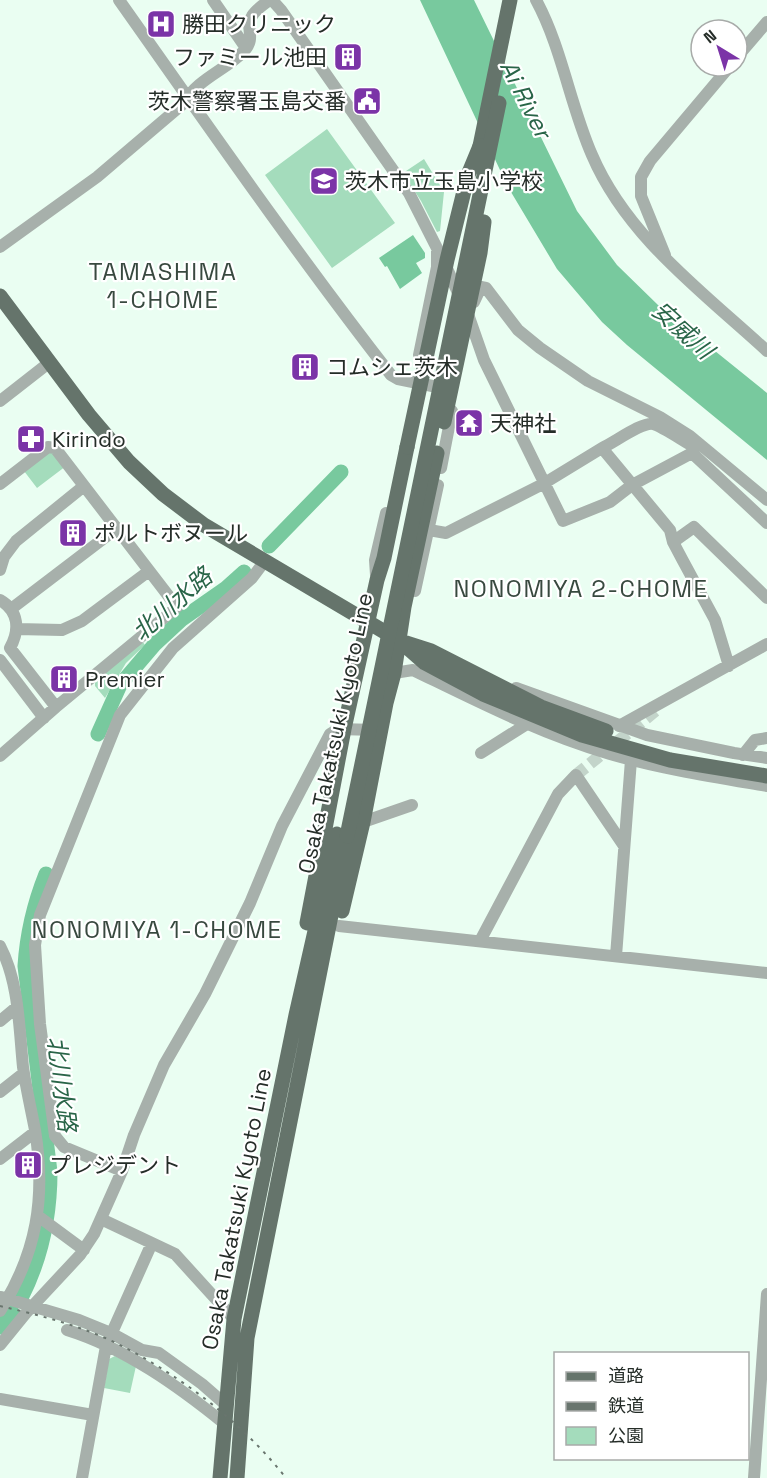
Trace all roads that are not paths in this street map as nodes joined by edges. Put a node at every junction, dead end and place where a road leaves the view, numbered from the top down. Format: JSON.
{"nodes":[{"id":1,"x":119,"y":0,"type":"edge"},
{"id":2,"x":213,"y":0,"type":"edge"},
{"id":3,"x":270,"y":0,"type":"edge"},
{"id":4,"x":510,"y":0,"type":"edge"},
{"id":5,"x":521,"y":0,"type":"edge"},
{"id":6,"x":536,"y":0,"type":"edge"},
{"id":7,"x":767,"y":21,"type":"edge"},
{"id":8,"x":749,"y":43,"type":"edge"},
{"id":9,"x":246,"y":48,"type":"junction"},
{"id":10,"x":720,"y":78,"type":"edge"},
{"id":11,"x":188,"y":97,"type":"junction"},
{"id":12,"x":499,"y":103,"type":"junction"},
{"id":13,"x":480,"y":146,"type":"junction"},
{"id":14,"x":0,"y":247,"type":"edge"},
{"id":15,"x":438,"y":250,"type":"junction"},
{"id":16,"x":666,"y":259,"type":"junction"},
{"id":17,"x":0,"y":296,"type":"edge"},
{"id":18,"x":471,"y":323,"type":"junction"},
{"id":19,"x":767,"y":351,"type":"edge"},
{"id":20,"x":50,"y":362,"type":"junction"},
{"id":21,"x":414,"y":381,"type":"junction"},
{"id":22,"x":456,"y":391,"type":"junction"},
{"id":23,"x":0,"y":400,"type":"edge"},
{"id":24,"x":602,"y":448,"type":"junction"},
{"id":25,"x":716,"y":457,"type":"junction"},
{"id":26,"x":0,"y":484,"type":"edge"},
{"id":27,"x":543,"y":484,"type":"junction"},
{"id":28,"x":632,"y":485,"type":"junction"},
{"id":29,"x":84,"y":486,"type":"junction"},
{"id":30,"x":767,"y":500,"type":"edge"},
{"id":31,"x":761,"y":515,"type":"edge"},
{"id":32,"x":767,"y":523,"type":"edge"},
{"id":33,"x":116,"y":529,"type":"junction"},
{"id":34,"x":429,"y":530,"type":"junction"},
{"id":35,"x":673,"y":542,"type":"junction"},
{"id":36,"x":264,"y":562,"type":"junction"},
{"id":37,"x":0,"y":570,"type":"edge"},
{"id":38,"x":149,"y":571,"type":"junction"},
{"id":39,"x":377,"y":580,"type":"junction"},
{"id":40,"x":767,"y":597,"type":"edge"},
{"id":41,"x":0,"y":600,"type":"edge"},
{"id":42,"x":11,"y":609,"type":"junction"},
{"id":43,"x":368,"y":622,"type":"junction"},
{"id":44,"x":17,"y":628,"type":"junction"},
{"id":45,"x":400,"y":641,"type":"junction"},
{"id":46,"x":767,"y":644,"type":"edge"},
{"id":47,"x":431,"y":651,"type":"junction"},
{"id":48,"x":0,"y":660,"type":"edge"},
{"id":49,"x":729,"y":666,"type":"junction"},
{"id":50,"x":394,"y":673,"type":"junction"},
{"id":51,"x":56,"y":707,"type":"junction"},
{"id":52,"x":44,"y":718,"type":"junction"},
{"id":53,"x":527,"y":724,"type":"junction"},
{"id":54,"x":382,"y":726,"type":"junction"},
{"id":55,"x":619,"y":726,"type":"junction"},
{"id":56,"x":344,"y":729,"type":"junction"},
{"id":57,"x":767,"y":738,"type":"edge"},
{"id":58,"x":481,"y":753,"type":"dead end"},
{"id":59,"x":743,"y":755,"type":"junction"},
{"id":60,"x":0,"y":756,"type":"edge"},
{"id":61,"x":767,"y":758,"type":"edge"},
{"id":62,"x":631,"y":760,"type":"junction"},
{"id":63,"x":716,"y":763,"type":"junction"},
{"id":64,"x":767,"y":765,"type":"edge"},
{"id":65,"x":767,"y":776,"type":"edge"},
{"id":66,"x":767,"y":786,"type":"edge"},
{"id":67,"x":412,"y":805,"type":"dead end"},
{"id":68,"x":363,"y":822,"type":"junction"},
{"id":69,"x":342,"y":835,"type":"junction"},
{"id":70,"x":624,"y":846,"type":"junction"},
{"id":71,"x":339,"y":926,"type":"junction"},
{"id":72,"x":480,"y":940,"type":"junction"},
{"id":73,"x":1,"y":948,"type":"edge"},
{"id":74,"x":616,"y":956,"type":"junction"},
{"id":75,"x":767,"y":974,"type":"edge"},
{"id":76,"x":17,"y":1007,"type":"junction"},
{"id":77,"x":304,"y":1018,"type":"junction"},
{"id":78,"x":0,"y":1021,"type":"edge"},
{"id":79,"x":24,"y":1073,"type":"junction"},
{"id":80,"x":0,"y":1092,"type":"edge"},
{"id":81,"x":35,"y":1132,"type":"junction"},
{"id":82,"x":0,"y":1159,"type":"edge"},
{"id":83,"x":122,"y":1171,"type":"junction"},
{"id":84,"x":43,"y":1220,"type":"junction"},
{"id":85,"x":101,"y":1220,"type":"junction"},
{"id":86,"x":152,"y":1243,"type":"junction"},
{"id":87,"x":84,"y":1250,"type":"junction"},
{"id":88,"x":767,"y":1294,"type":"edge"},
{"id":89,"x":4,"y":1298,"type":"edge"},
{"id":90,"x":33,"y":1307,"type":"junction"},
{"id":91,"x":0,"y":1311,"type":"edge"},
{"id":92,"x":234,"y":1319,"type":"junction"},
{"id":93,"x":67,"y":1330,"type":"dead end"},
{"id":94,"x":111,"y":1334,"type":"junction"},
{"id":95,"x":0,"y":1345,"type":"edge"},
{"id":96,"x":106,"y":1346,"type":"junction"},
{"id":97,"x":0,"y":1399,"type":"edge"},
{"id":98,"x":226,"y":1405,"type":"junction"},
{"id":99,"x":93,"y":1416,"type":"junction"},
{"id":100,"x":225,"y":1424,"type":"junction"},
{"id":101,"x":82,"y":1478,"type":"edge"},
{"id":102,"x":220,"y":1478,"type":"edge"},
{"id":103,"x":237,"y":1478,"type":"edge"},
{"id":104,"x":754,"y":1478,"type":"edge"}],
"edges":[{"from":1,"to":11,"type":"street"},
{"from":2,"to":9,"type":"street"},
{"from":3,"to":9,"type":"street"},
{"from":3,"to":15,"type":"street"},
{"from":4,"to":13,"type":"main road","name":"Osaka Takatsuki Kyoto Line"},
{"from":5,"to":12,"type":"main road","name":"Osaka Takatsuki Kyoto Line"},
{"from":6,"to":16,"type":"street"},
{"from":7,"to":8,"type":"street"},
{"from":9,"to":11,"type":"street"},
{"from":10,"to":16,"type":"street"},
{"from":11,"to":14,"type":"street"},
{"from":11,"to":21,"type":"street"},
{"from":12,"to":45,"type":"main road","bridge":true},
{"from":12,"to":69,"type":"main road","name":"Osaka Takatsuki Kyoto Line","bridge":true},
{"from":13,"to":39,"type":"main road","bridge":true},
{"from":13,"to":69,"type":"main road","name":"Osaka Takatsuki Kyoto Line","bridge":true},
{"from":15,"to":18,"type":"street"},
{"from":15,"to":21,"type":"street"},
{"from":16,"to":19,"type":"street"},
{"from":17,"to":20,"type":"main road"},
{"from":18,"to":22,"type":"street"},
{"from":18,"to":25,"type":"street"},
{"from":18,"to":27,"type":"street"},
{"from":20,"to":23,"type":"street"},
{"from":20,"to":36,"type":"main road"},
{"from":21,"to":22,"type":"street"},
{"from":21,"to":39,"type":"street"},
{"from":22,"to":34,"type":"street"},
{"from":24,"to":25,"type":"street"},
{"from":24,"to":27,"type":"street"},
{"from":24,"to":28,"type":"street"},
{"from":25,"to":30,"type":"street"},
{"from":26,"to":29,"type":"street"},
{"from":27,"to":28,"type":"street"},
{"from":27,"to":34,"type":"street"},
{"from":28,"to":31,"type":"street"},
{"from":28,"to":35,"type":"street"},
{"from":29,"to":33,"type":"street"},
{"from":29,"to":37,"type":"street"},
{"from":31,"to":32,"type":"street"},
{"from":33,"to":38,"type":"street"},
{"from":33,"to":42,"type":"street"},
{"from":34,"to":45,"type":"street"},
{"from":35,"to":40,"type":"street"},
{"from":35,"to":49,"type":"street"},
{"from":36,"to":43,"type":"main road"},
{"from":36,"to":83,"type":"street"},
{"from":38,"to":44,"type":"street"},
{"from":38,"to":51,"type":"street"},
{"from":39,"to":43,"type":"main road"},
{"from":41,"to":42,"type":"street"},
{"from":42,"to":44,"type":"street"},
{"from":43,"to":45,"type":"main road"},
{"from":43,"to":56,"type":"main road"},
{"from":44,"to":51,"type":"street"},
{"from":45,"to":47,"type":"main road"},
{"from":45,"to":50,"type":"main road"},
{"from":45,"to":63,"type":"main road"},
{"from":46,"to":49,"type":"street"},
{"from":47,"to":55,"type":"street"},
{"from":47,"to":63,"type":"main road"},
{"from":48,"to":52,"type":"street"},
{"from":49,"to":55,"type":"street"},
{"from":50,"to":53,"type":"street"},
{"from":50,"to":54,"type":"main road"},
{"from":51,"to":52,"type":"street"},
{"from":52,"to":60,"type":"street"},
{"from":53,"to":58,"type":"street"},
{"from":53,"to":62,"type":"street"},
{"from":54,"to":56,"type":"street"},
{"from":54,"to":68,"type":"main road"},
{"from":55,"to":59,"type":"street"},
{"from":56,"to":77,"type":"main road"},
{"from":56,"to":83,"type":"street"},
{"from":57,"to":59,"type":"street"},
{"from":59,"to":61,"type":"street"},
{"from":62,"to":66,"type":"street"},
{"from":62,"to":70,"type":"street"},
{"from":63,"to":64,"type":"main road"},
{"from":63,"to":65,"type":"main road"},
{"from":67,"to":68,"type":"street"},
{"from":68,"to":71,"type":"main road"},
{"from":69,"to":77,"type":"main road","name":"Osaka Takatsuki Kyoto Line"},
{"from":70,"to":72,"type":"street"},
{"from":70,"to":74,"type":"street"},
{"from":71,"to":72,"type":"street"},
{"from":71,"to":77,"type":"main road"},
{"from":72,"to":74,"type":"street"},
{"from":73,"to":76,"type":"street"},
{"from":74,"to":75,"type":"street"},
{"from":76,"to":78,"type":"street"},
{"from":76,"to":79,"type":"street"},
{"from":77,"to":92,"type":"main road","name":"Osaka Takatsuki Kyoto Line"},
{"from":77,"to":103,"type":"main road","name":"Osaka Takatsuki Kyoto Line"},
{"from":79,"to":80,"type":"street"},
{"from":79,"to":81,"type":"street"},
{"from":81,"to":82,"type":"street"},
{"from":81,"to":84,"type":"street"},
{"from":83,"to":85,"type":"street"},
{"from":84,"to":87,"type":"street"},
{"from":84,"to":89,"type":"street"},
{"from":85,"to":86,"type":"street"},
{"from":85,"to":87,"type":"street"},
{"from":86,"to":92,"type":"street"},
{"from":86,"to":94,"type":"street"},
{"from":87,"to":90,"type":"street"},
{"from":88,"to":104,"type":"street"},
{"from":89,"to":90,"type":"street"},
{"from":89,"to":91,"type":"street"},
{"from":90,"to":94,"type":"street"},
{"from":90,"to":95,"type":"street"},
{"from":92,"to":98,"type":"main road","name":"Osaka Takatsuki Kyoto Line"},
{"from":93,"to":96,"type":"street"},
{"from":94,"to":96,"type":"street"},
{"from":94,"to":98,"type":"street"},
{"from":96,"to":99,"type":"street"},
{"from":96,"to":100,"type":"street"},
{"from":97,"to":99,"type":"street"},
{"from":98,"to":100,"type":"main road","name":"Osaka Takatsuki Kyoto Line"},
{"from":99,"to":101,"type":"street"},
{"from":100,"to":102,"type":"main road","name":"Osaka Takatsuki Kyoto Line"}]}
